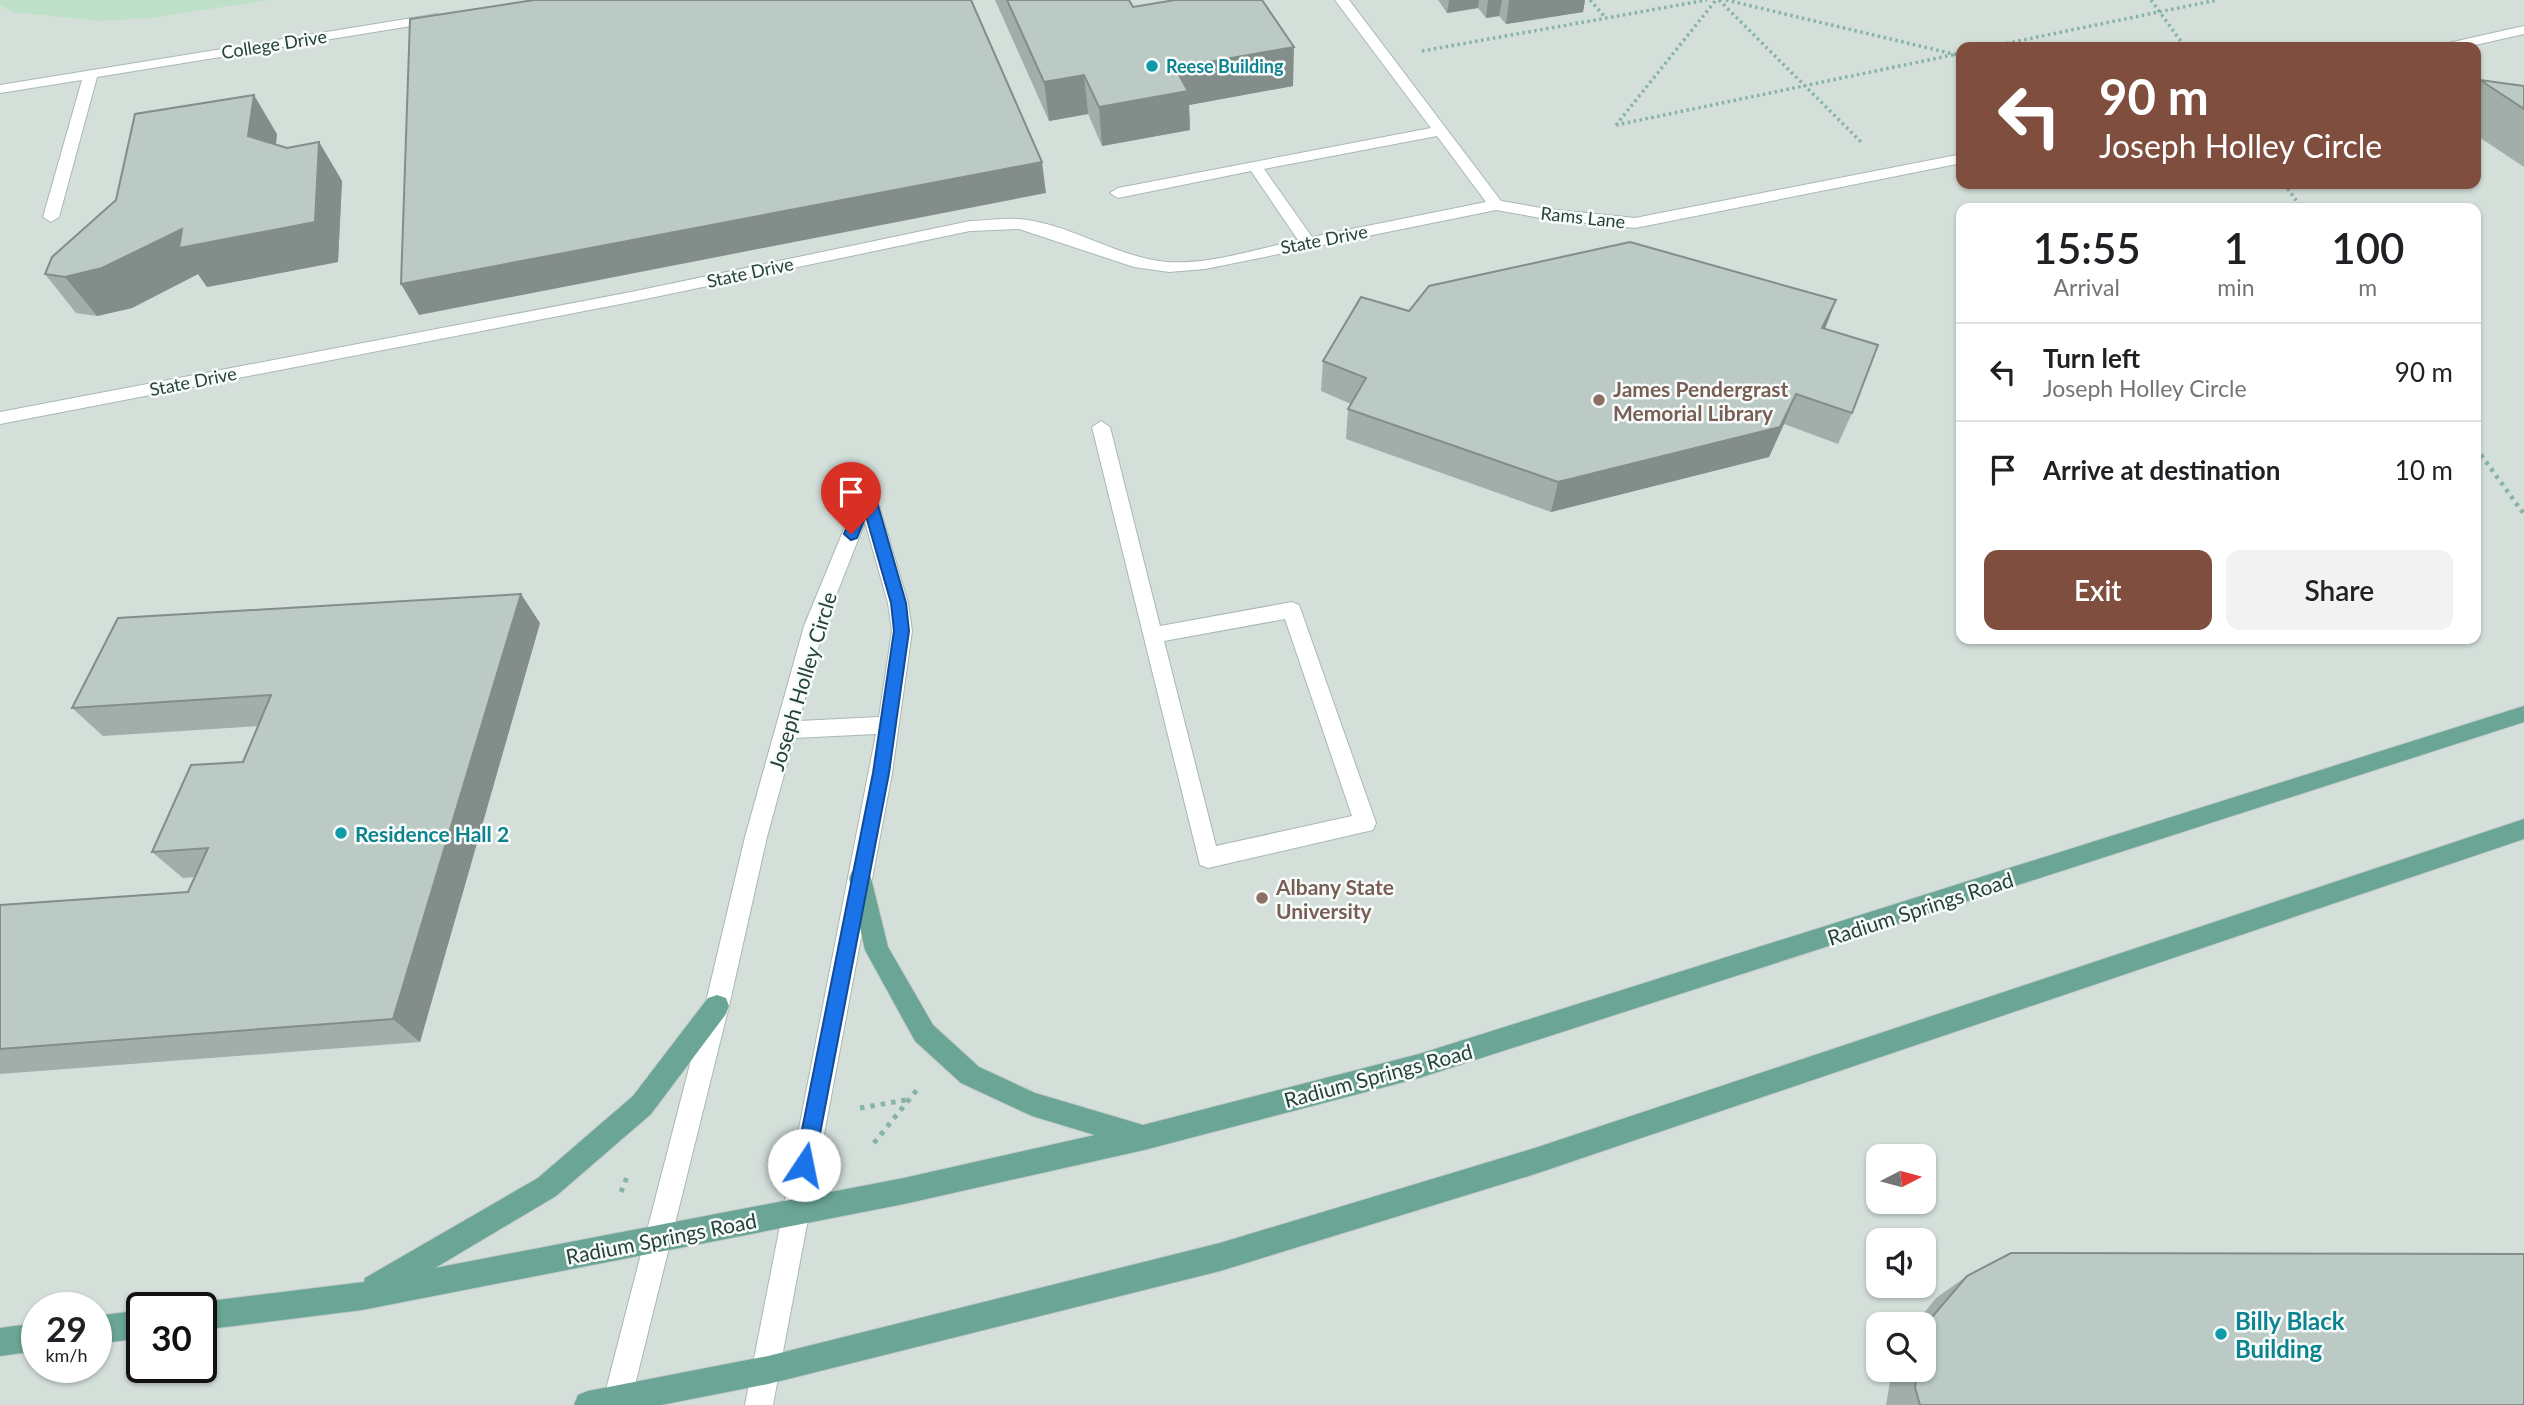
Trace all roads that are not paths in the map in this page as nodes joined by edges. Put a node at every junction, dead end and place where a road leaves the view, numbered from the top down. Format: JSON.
{"nodes":[{"id":1,"x":1342,"y":0,"type":"edge"},
{"id":2,"x":454,"y":15,"type":"edge"},
{"id":3,"x":2524,"y":30,"type":"edge"},
{"id":4,"x":2471,"y":42,"type":"edge"},
{"id":5,"x":91,"y":74,"type":"junction"},
{"id":6,"x":0,"y":89,"type":"edge"},
{"id":7,"x":1440,"y":131,"type":"junction"},
{"id":8,"x":1956,"y":159,"type":"edge"},
{"id":9,"x":1255,"y":166,"type":"junction"},
{"id":10,"x":1118,"y":193,"type":"dead end"},
{"id":11,"x":1496,"y":205,"type":"junction"},
{"id":12,"x":51,"y":217,"type":"dead end"},
{"id":13,"x":1308,"y":243,"type":"junction"},
{"id":14,"x":0,"y":418,"type":"edge"},
{"id":15,"x":1101,"y":427,"type":"dead end"},
{"id":16,"x":1153,"y":635,"type":"junction"},
{"id":17,"x":2524,"y":713,"type":"edge"},
{"id":18,"x":888,"y":725,"type":"junction"},
{"id":19,"x":786,"y":730,"type":"junction"},
{"id":20,"x":2524,"y":830,"type":"edge"},
{"id":21,"x":860,"y":878,"type":"junction"},
{"id":22,"x":717,"y":1006,"type":"junction"},
{"id":23,"x":1144,"y":1138,"type":"junction"},
{"id":24,"x":795,"y":1212,"type":"junction"},
{"id":25,"x":658,"y":1238,"type":"junction"},
{"id":26,"x":362,"y":1296,"type":"junction"},
{"id":27,"x":217,"y":1314,"type":"edge"},
{"id":28,"x":21,"y":1339,"type":"edge"},
{"id":29,"x":0,"y":1342,"type":"edge"},
{"id":30,"x":768,"y":1370,"type":"junction"},
{"id":31,"x":617,"y":1403,"type":"edge"},
{"id":32,"x":588,"y":1405,"type":"edge"},
{"id":33,"x":759,"y":1405,"type":"edge"}],
"edges":[{"from":1,"to":7,"type":"street"},
{"from":2,"to":5,"type":"street","name":"College Drive"},
{"from":3,"to":4,"type":"street"},
{"from":5,"to":6,"type":"street","name":"College Drive"},
{"from":5,"to":12,"type":"street"},
{"from":7,"to":9,"type":"street"},
{"from":7,"to":11,"type":"street"},
{"from":8,"to":11,"type":"street","name":"Rams Lane"},
{"from":9,"to":10,"type":"street"},
{"from":9,"to":13,"type":"street"},
{"from":11,"to":13,"type":"street","name":"State Drive"},
{"from":13,"to":14,"type":"street","name":"State Drive"},
{"from":15,"to":16,"type":"street"},
{"from":16,"to":16,"type":"street"},
{"from":17,"to":23,"type":"main road","name":"Radium Springs Road"},
{"from":18,"to":19,"type":"street"},
{"from":18,"to":19,"type":"street","name":"Joseph Holley Circle"},
{"from":18,"to":21,"type":"street","name":"Joseph Holley Circle"},
{"from":19,"to":22,"type":"street","name":"Joseph Holley Circle"},
{"from":20,"to":30,"type":"main road"},
{"from":21,"to":23,"type":"main road"},
{"from":21,"to":24,"type":"street","name":"Joseph Holley Circle"},
{"from":22,"to":25,"type":"street","name":"Joseph Holley Circle"},
{"from":22,"to":26,"type":"main road"},
{"from":23,"to":24,"type":"main road","name":"Radium Springs Road"},
{"from":24,"to":25,"type":"main road","name":"Radium Springs Road"},
{"from":24,"to":30,"type":"street","name":"Joseph Holley Circle"},
{"from":25,"to":26,"type":"main road","name":"Radium Springs Road"},
{"from":25,"to":31,"type":"street","name":"Joseph Holley Circle"},
{"from":26,"to":27,"type":"main road","name":"Radium Springs Road"},
{"from":28,"to":29,"type":"main road"},
{"from":30,"to":31,"type":"main road"},
{"from":30,"to":33,"type":"street","name":"Joseph Holley Circle"},
{"from":31,"to":32,"type":"main road"}]}
